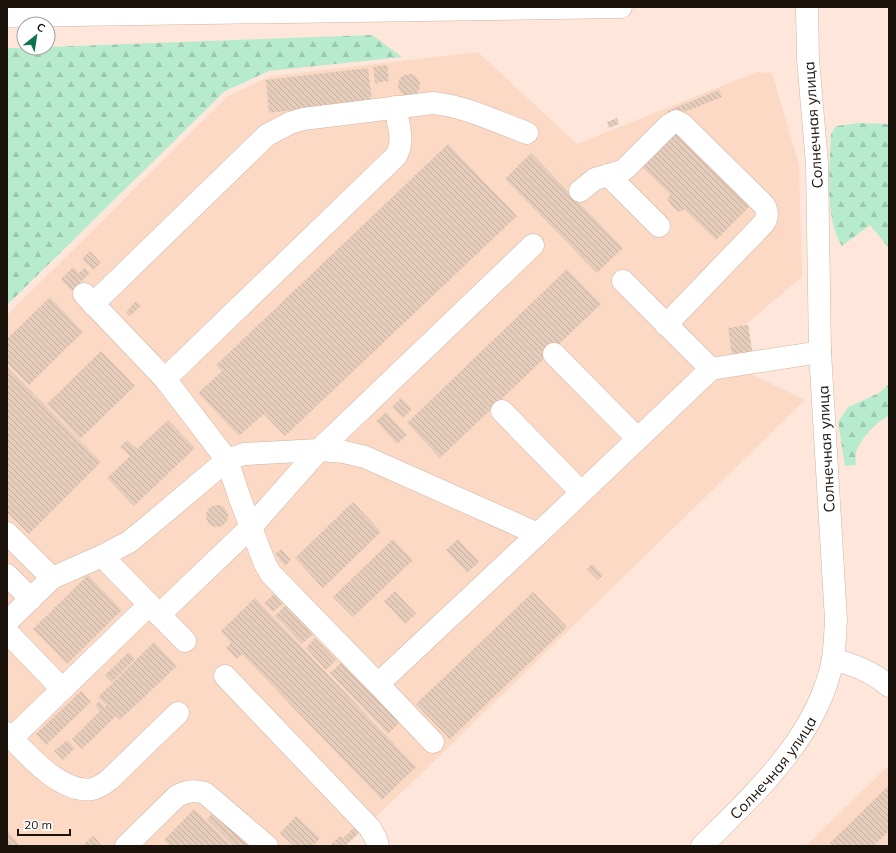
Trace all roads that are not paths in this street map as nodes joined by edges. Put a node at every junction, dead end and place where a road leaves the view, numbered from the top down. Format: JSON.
{"nodes":[{"id":1,"x":621,"y":7,"type":"edge"},
{"id":2,"x":807,"y":7,"type":"edge"},
{"id":3,"x":7,"y":16,"type":"edge"},
{"id":4,"x":395,"y":107,"type":"junction"},
{"id":5,"x":527,"y":133,"type":"dead end"},
{"id":6,"x":608,"y":175,"type":"junction"},
{"id":7,"x":580,"y":191,"type":"dead end"},
{"id":8,"x":659,"y":226,"type":"dead end"},
{"id":9,"x":533,"y":245,"type":"dead end"},
{"id":10,"x":623,"y":281,"type":"dead end"},
{"id":11,"x":666,"y":325,"type":"junction"},
{"id":12,"x":820,"y":352,"type":"junction"},
{"id":13,"x":554,"y":354,"type":"dead end"},
{"id":14,"x":710,"y":369,"type":"junction"},
{"id":15,"x":165,"y":379,"type":"junction"},
{"id":16,"x":502,"y":411,"type":"dead end"},
{"id":17,"x":637,"y":438,"type":"junction"},
{"id":18,"x":319,"y":450,"type":"junction"},
{"id":19,"x":227,"y":460,"type":"junction"},
{"id":20,"x":581,"y":492,"type":"junction"},
{"id":21,"x":251,"y":527,"type":"junction"},
{"id":22,"x":7,"y":533,"type":"edge"},
{"id":23,"x":538,"y":534,"type":"junction"},
{"id":24,"x":102,"y":556,"type":"junction"},
{"id":25,"x":7,"y":575,"type":"edge"},
{"id":26,"x":52,"y":578,"type":"junction"},
{"id":27,"x":30,"y":599,"type":"junction"},
{"id":28,"x":154,"y":610,"type":"junction"},
{"id":29,"x":7,"y":622,"type":"edge"},
{"id":30,"x":7,"y":632,"type":"edge"},
{"id":31,"x":185,"y":641,"type":"dead end"},
{"id":32,"x":832,"y":660,"type":"junction"},
{"id":33,"x":225,"y":676,"type":"dead end"},
{"id":34,"x":378,"y":684,"type":"junction"},
{"id":35,"x":889,"y":686,"type":"edge"},
{"id":36,"x":62,"y":689,"type":"junction"},
{"id":37,"x":178,"y":713,"type":"dead end"},
{"id":38,"x":9,"y":735,"type":"edge"},
{"id":39,"x":433,"y":742,"type":"dead end"},
{"id":40,"x":132,"y":844,"type":"edge"},
{"id":41,"x":268,"y":846,"type":"edge"},
{"id":42,"x":378,"y":846,"type":"edge"},
{"id":43,"x":702,"y":846,"type":"edge"}],
"edges":[{"from":1,"to":3,"type":"street"},
{"from":2,"to":12,"type":"street","name":"Солнечная улица"},
{"from":4,"to":5,"type":"street"},
{"from":4,"to":15,"type":"street"},
{"from":4,"to":15,"type":"street"},
{"from":6,"to":7,"type":"street"},
{"from":6,"to":8,"type":"street"},
{"from":6,"to":11,"type":"street"},
{"from":9,"to":18,"type":"street"},
{"from":10,"to":11,"type":"street"},
{"from":11,"to":14,"type":"street"},
{"from":12,"to":14,"type":"street"},
{"from":12,"to":32,"type":"street","name":"Солнечная улица"},
{"from":13,"to":17,"type":"street"},
{"from":14,"to":17,"type":"street"},
{"from":15,"to":19,"type":"street"},
{"from":16,"to":20,"type":"street"},
{"from":17,"to":20,"type":"street"},
{"from":18,"to":19,"type":"street"},
{"from":18,"to":21,"type":"street"},
{"from":18,"to":23,"type":"street"},
{"from":19,"to":21,"type":"street"},
{"from":19,"to":24,"type":"street"},
{"from":20,"to":23,"type":"street"},
{"from":21,"to":28,"type":"street"},
{"from":21,"to":34,"type":"street"},
{"from":22,"to":26,"type":"street"},
{"from":23,"to":34,"type":"street"},
{"from":24,"to":26,"type":"street"},
{"from":24,"to":28,"type":"street"},
{"from":25,"to":27,"type":"street"},
{"from":26,"to":27,"type":"street"},
{"from":27,"to":29,"type":"street"},
{"from":28,"to":31,"type":"street"},
{"from":28,"to":36,"type":"street"},
{"from":30,"to":36,"type":"street"},
{"from":32,"to":35,"type":"street"},
{"from":32,"to":43,"type":"street","name":"Солнечная улица"},
{"from":33,"to":42,"type":"street"},
{"from":34,"to":39,"type":"street"},
{"from":36,"to":38,"type":"street"},
{"from":37,"to":38,"type":"street"},
{"from":40,"to":41,"type":"street"}]}
